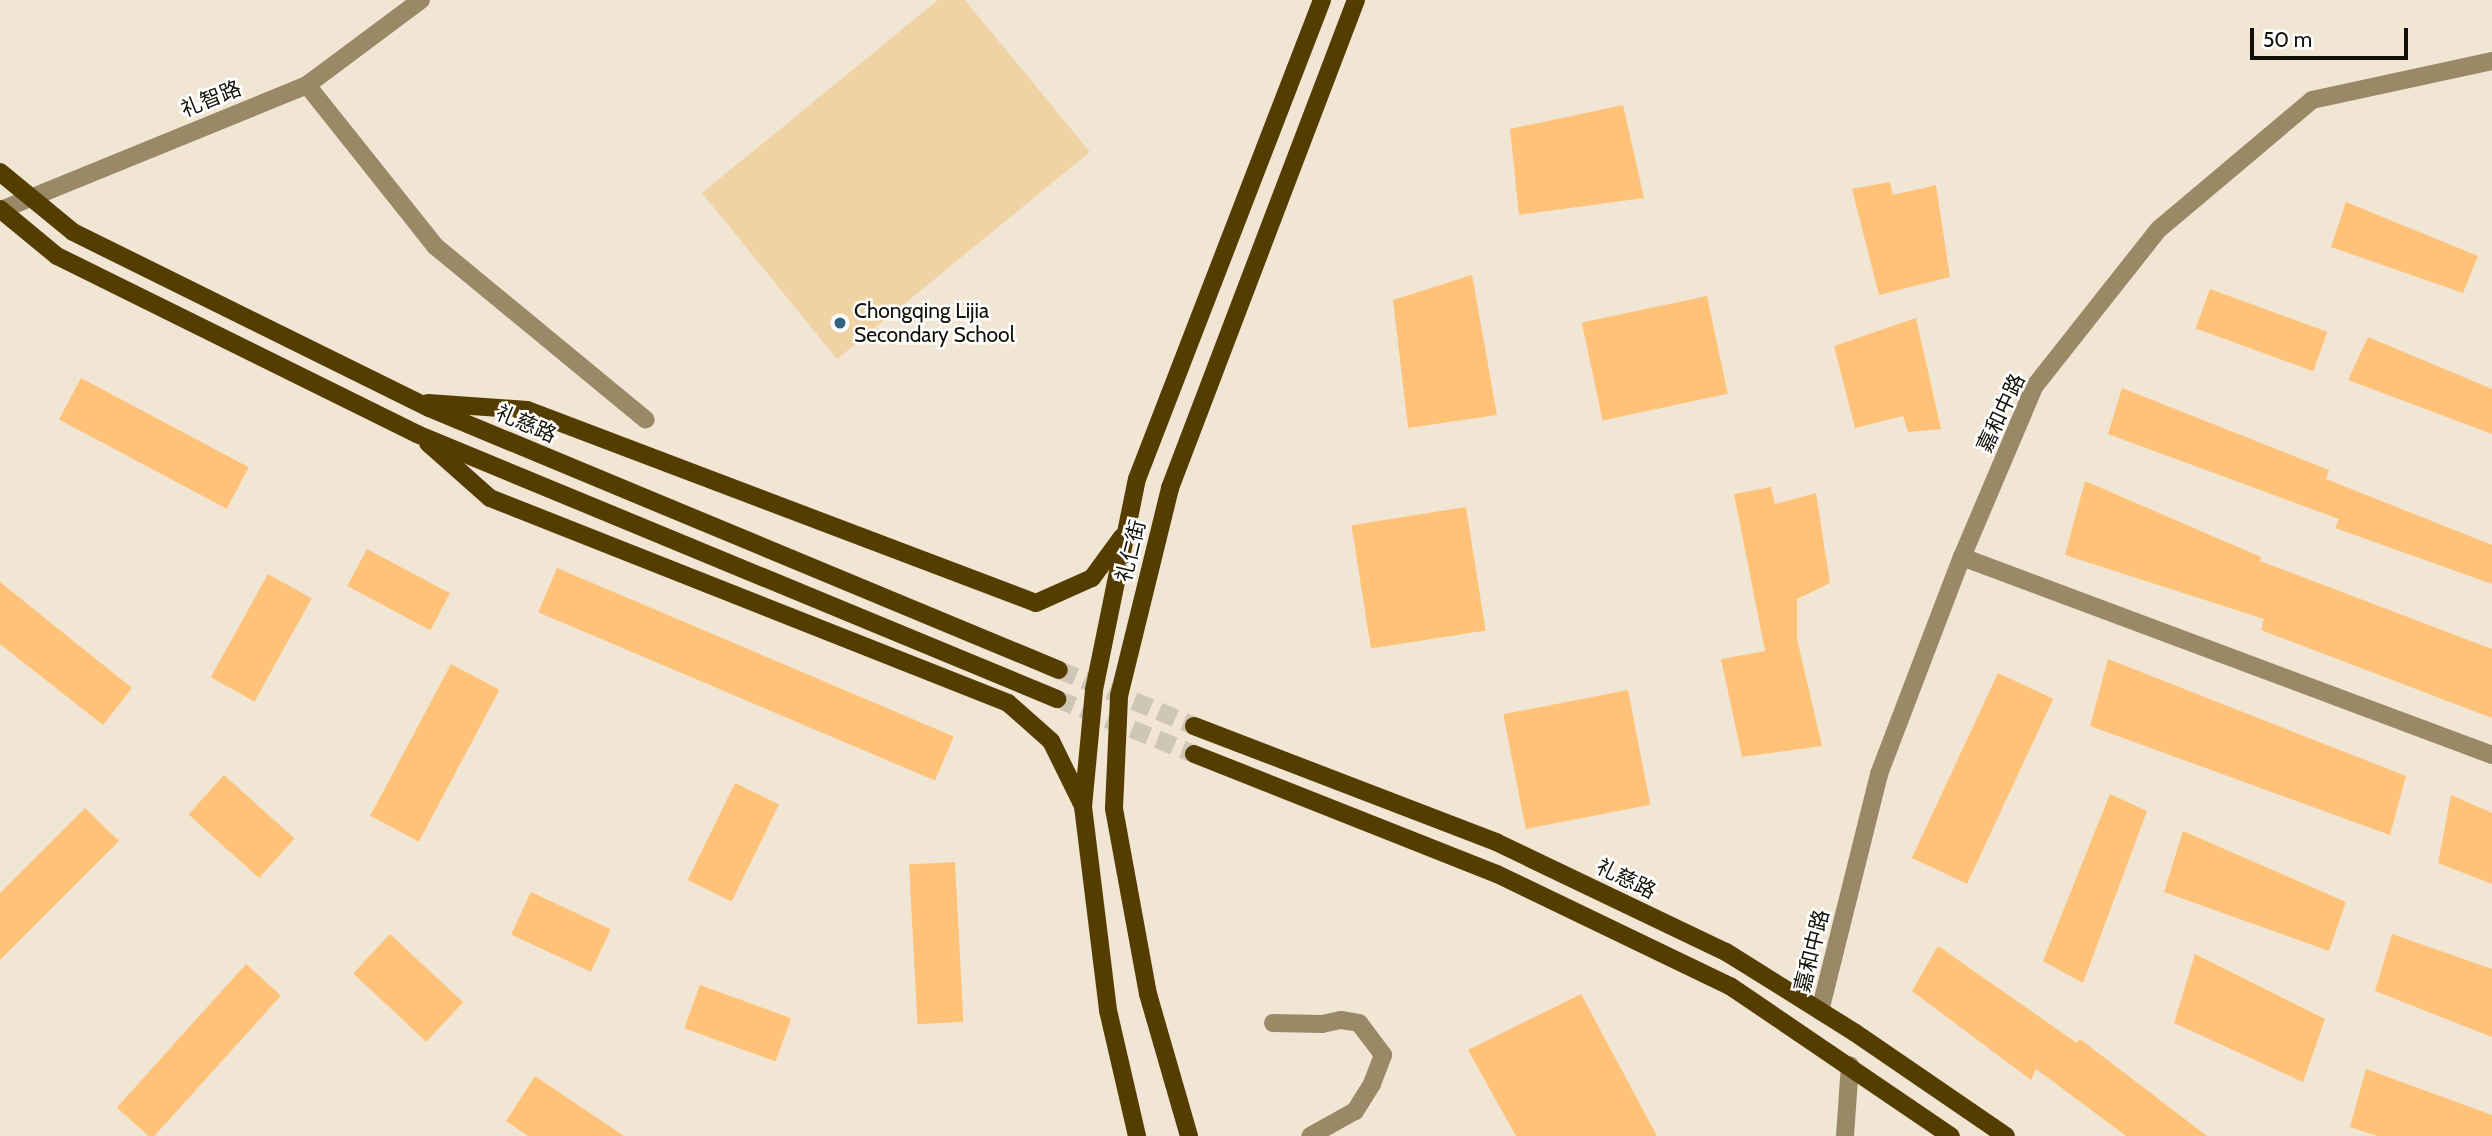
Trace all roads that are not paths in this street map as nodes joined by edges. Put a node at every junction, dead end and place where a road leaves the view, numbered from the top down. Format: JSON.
{"nodes":[{"id":1,"x":421,"y":0,"type":"edge"},
{"id":2,"x":1322,"y":0,"type":"edge"},
{"id":3,"x":1356,"y":0,"type":"edge"},
{"id":4,"x":2492,"y":61,"type":"edge"},
{"id":5,"x":307,"y":85,"type":"junction"},
{"id":6,"x":0,"y":173,"type":"edge"},
{"id":7,"x":30,"y":197,"type":"junction"},
{"id":8,"x":1,"y":210,"type":"edge"},
{"id":9,"x":415,"y":402,"type":"junction"},
{"id":10,"x":646,"y":420,"type":"dead end"},
{"id":11,"x":417,"y":434,"type":"junction"},
{"id":12,"x":1126,"y":531,"type":"junction"},
{"id":13,"x":1962,"y":557,"type":"junction"},
{"id":14,"x":1059,"y":670,"type":"tunnel mouth"},
{"id":15,"x":1057,"y":699,"type":"tunnel mouth"},
{"id":16,"x":1194,"y":726,"type":"tunnel mouth"},
{"id":17,"x":1194,"y":754,"type":"tunnel mouth"},
{"id":18,"x":2492,"y":755,"type":"edge"},
{"id":19,"x":1083,"y":807,"type":"junction"},
{"id":20,"x":1820,"y":1011,"type":"junction"},
{"id":21,"x":1273,"y":1023,"type":"dead end"},
{"id":22,"x":1850,"y":1065,"type":"junction"},
{"id":23,"x":1137,"y":1136,"type":"edge"},
{"id":24,"x":1189,"y":1136,"type":"edge"},
{"id":25,"x":1310,"y":1136,"type":"edge"},
{"id":26,"x":1845,"y":1136,"type":"edge"},
{"id":27,"x":1951,"y":1136,"type":"edge"},
{"id":28,"x":2006,"y":1136,"type":"edge"}],
"edges":[{"from":1,"to":5,"type":"street","name":"礼智路"},
{"from":2,"to":12,"type":"main road","name":"礼仁街"},
{"from":3,"to":24,"type":"main road","name":"礼仁街"},
{"from":4,"to":13,"type":"street","name":"嘉和中路"},
{"from":5,"to":7,"type":"street","name":"礼智路"},
{"from":5,"to":10,"type":"street"},
{"from":6,"to":7,"type":"main road","name":"礼慈路"},
{"from":7,"to":8,"type":"street","name":"礼智路"},
{"from":7,"to":9,"type":"main road","name":"礼慈路"},
{"from":8,"to":11,"type":"main road"},
{"from":9,"to":12,"type":"main road"},
{"from":9,"to":14,"type":"main road","name":"礼慈路"},
{"from":11,"to":15,"type":"main road"},
{"from":11,"to":19,"type":"main road"},
{"from":12,"to":19,"type":"main road","name":"礼仁街"},
{"from":13,"to":18,"type":"street"},
{"from":13,"to":20,"type":"street","name":"嘉和中路"},
{"from":16,"to":20,"type":"main road","name":"礼慈路"},
{"from":17,"to":22,"type":"main road"},
{"from":19,"to":23,"type":"main road","name":"礼仁街"},
{"from":20,"to":28,"type":"main road","name":"礼慈路"},
{"from":21,"to":25,"type":"street"},
{"from":22,"to":26,"type":"street"},
{"from":22,"to":27,"type":"main road"}]}
